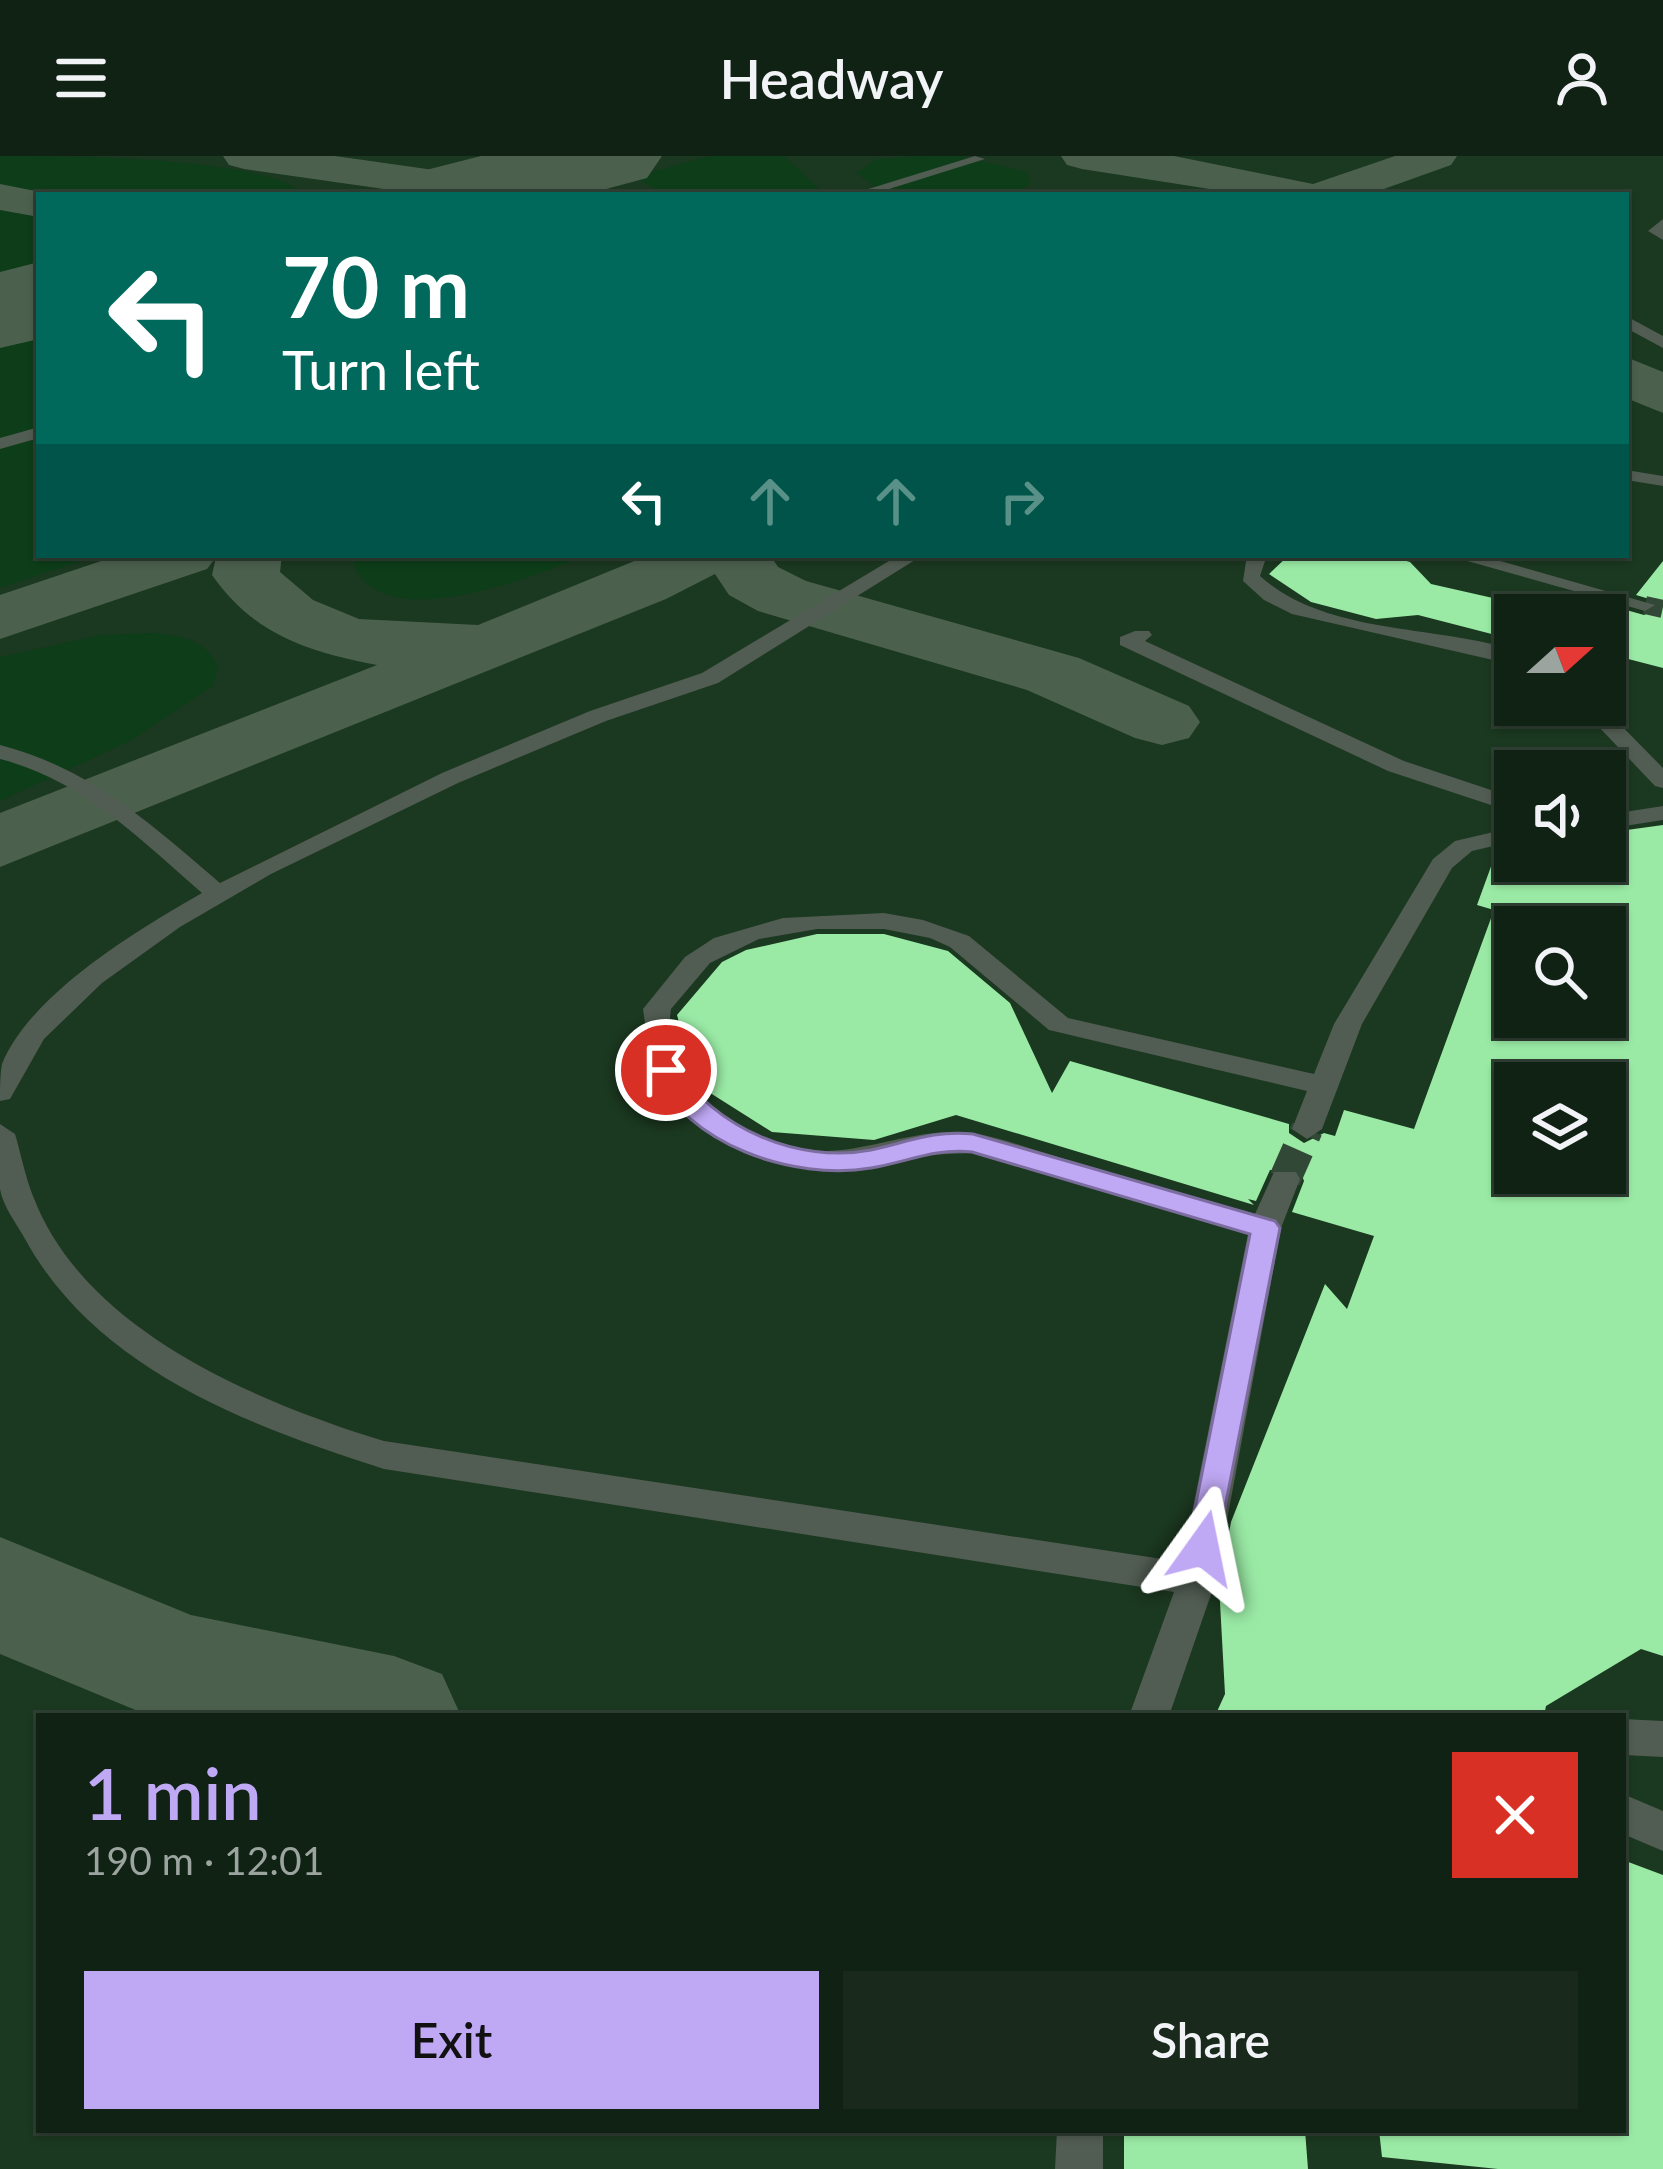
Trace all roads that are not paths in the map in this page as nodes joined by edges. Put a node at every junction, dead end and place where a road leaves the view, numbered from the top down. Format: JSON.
{"nodes":[{"id":1,"x":979,"y":159,"type":"dead end"},
{"id":2,"x":866,"y":192,"type":"edge"},
{"id":3,"x":1663,"y":223,"type":"edge"},
{"id":4,"x":1663,"y":236,"type":"edge"},
{"id":5,"x":1629,"y":323,"type":"edge"},
{"id":6,"x":1655,"y":338,"type":"edge"},
{"id":7,"x":36,"y":433,"type":"edge"},
{"id":8,"x":0,"y":443,"type":"edge"},
{"id":9,"x":1629,"y":475,"type":"edge"},
{"id":10,"x":1663,"y":481,"type":"edge"},
{"id":11,"x":908,"y":558,"type":"edge"},
{"id":12,"x":1256,"y":558,"type":"edge"},
{"id":13,"x":1467,"y":558,"type":"edge"},
{"id":14,"x":1645,"y":605,"type":"tunnel mouth"},
{"id":15,"x":1142,"y":635,"type":"dead end"},
{"id":16,"x":1494,"y":652,"type":"edge"},
{"id":17,"x":1608,"y":726,"type":"edge"},
{"id":18,"x":0,"y":752,"type":"edge"},
{"id":19,"x":1663,"y":782,"type":"edge"},
{"id":20,"x":1494,"y":799,"type":"edge"},
{"id":21,"x":1663,"y":813,"type":"edge"},
{"id":22,"x":1626,"y":819,"type":"edge"},
{"id":23,"x":1494,"y":839,"type":"edge"},
{"id":24,"x":219,"y":895,"type":"junction"},
{"id":25,"x":1321,"y":1085,"type":"junction"},
{"id":26,"x":0,"y":1092,"type":"edge"},
{"id":27,"x":1307,"y":1129,"type":"tunnel mouth"},
{"id":28,"x":0,"y":1134,"type":"edge"},
{"id":29,"x":1285,"y":1179,"type":"tunnel mouth"},
{"id":30,"x":1265,"y":1228,"type":"junction"},
{"id":31,"x":1197,"y":1580,"type":"junction"},
{"id":32,"x":1150,"y":1713,"type":"edge"},
{"id":33,"x":1626,"y":1737,"type":"edge"},
{"id":34,"x":1663,"y":1739,"type":"edge"},
{"id":35,"x":1626,"y":1814,"type":"edge"},
{"id":36,"x":1663,"y":1832,"type":"edge"},
{"id":37,"x":1080,"y":2133,"type":"edge"},
{"id":38,"x":1079,"y":2169,"type":"edge"}],
"edges":[{"from":1,"to":2,"type":"lane"},
{"from":3,"to":4,"type":"lane"},
{"from":5,"to":6,"type":"lane"},
{"from":7,"to":8,"type":"lane"},
{"from":9,"to":10,"type":"lane"},
{"from":11,"to":24,"type":"lane"},
{"from":12,"to":16,"type":"lane"},
{"from":13,"to":14,"type":"lane"},
{"from":15,"to":20,"type":"lane"},
{"from":17,"to":19,"type":"lane"},
{"from":18,"to":24,"type":"lane"},
{"from":21,"to":22,"type":"lane"},
{"from":23,"to":25,"type":"lane"},
{"from":24,"to":26,"type":"lane"},
{"from":25,"to":27,"type":"lane"},
{"from":25,"to":30,"type":"lane"},
{"from":28,"to":31,"type":"lane"},
{"from":29,"to":30,"type":"lane"},
{"from":30,"to":31,"type":"lane"},
{"from":31,"to":32,"type":"lane"},
{"from":33,"to":34,"type":"lane"},
{"from":35,"to":36,"type":"lane"},
{"from":37,"to":38,"type":"lane"}]}
